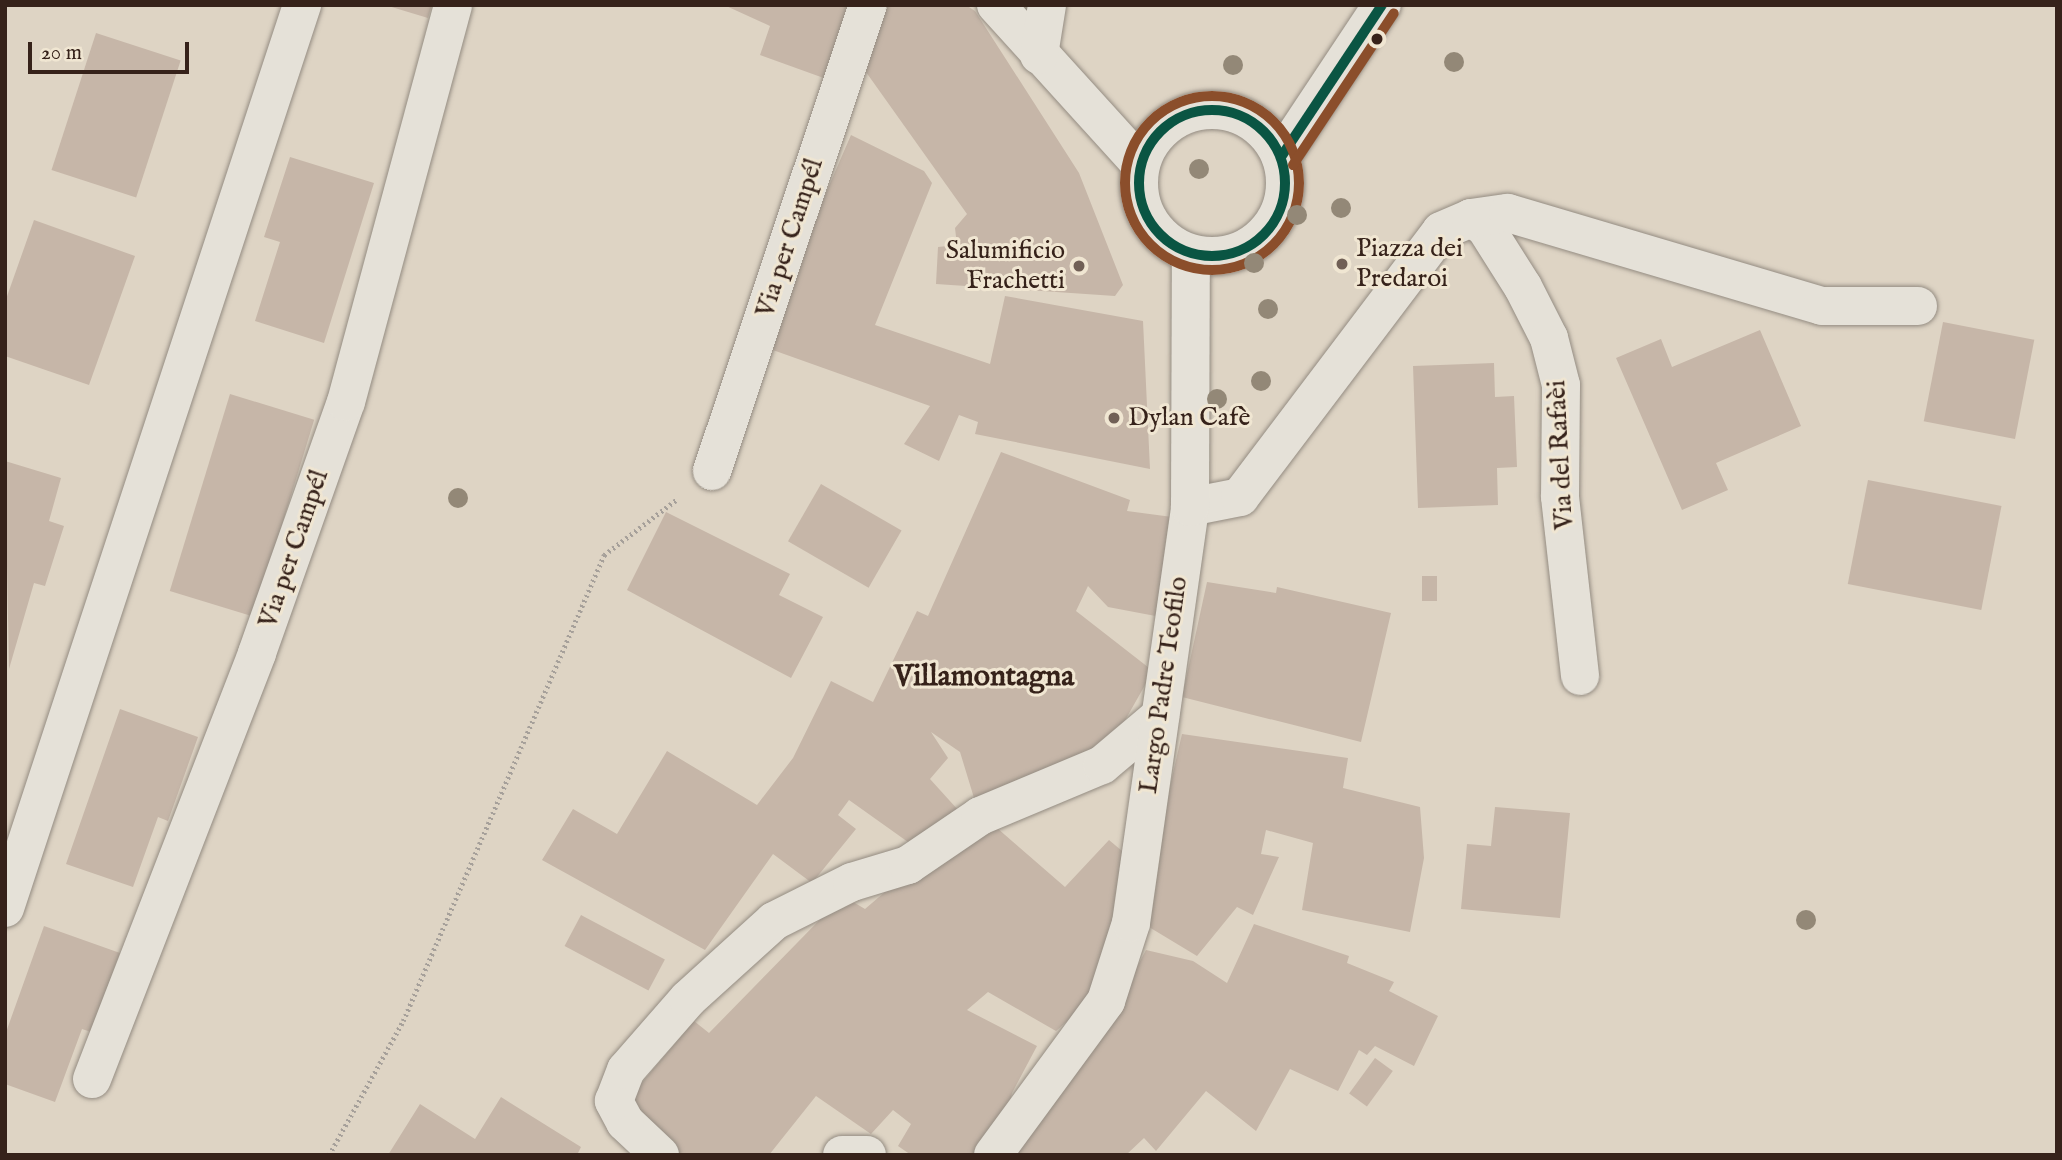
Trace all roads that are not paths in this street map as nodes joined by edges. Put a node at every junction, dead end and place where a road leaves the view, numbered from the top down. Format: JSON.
{"nodes":[{"id":1,"x":302,"y":5,"type":"edge"},
{"id":2,"x":453,"y":5,"type":"edge"},
{"id":3,"x":868,"y":5,"type":"edge"},
{"id":4,"x":996,"y":5,"type":"edge"},
{"id":5,"x":1047,"y":5,"type":"edge"},
{"id":6,"x":1382,"y":5,"type":"edge"},
{"id":7,"x":1039,"y":55,"type":"junction"},
{"id":8,"x":1282,"y":157,"type":"junction"},
{"id":9,"x":1140,"y":164,"type":"junction"},
{"id":10,"x":1471,"y":218,"type":"junction"},
{"id":11,"x":1191,"y":254,"type":"junction"},
{"id":12,"x":1918,"y":306,"type":"dead end"},
{"id":13,"x":712,"y":471,"type":"road end"},
{"id":14,"x":1190,"y":507,"type":"junction"},
{"id":15,"x":1580,"y":676,"type":"dead end"},
{"id":16,"x":1160,"y":716,"type":"junction"},
{"id":17,"x":5,"y":908,"type":"edge"},
{"id":18,"x":92,"y":1079,"type":"dead end"},
{"id":19,"x":660,"y":1155,"type":"edge"},
{"id":20,"x":842,"y":1155,"type":"edge"},
{"id":21,"x":867,"y":1155,"type":"edge"},
{"id":22,"x":993,"y":1155,"type":"edge"}],
"edges":[{"from":1,"to":17,"type":"street"},
{"from":2,"to":18,"type":"street","name":"Via per Campél"},
{"from":3,"to":13,"type":"street","name":"Via per Campél"},
{"from":4,"to":7,"type":"street"},
{"from":5,"to":7,"type":"street"},
{"from":6,"to":8,"type":"street"},
{"from":7,"to":9,"type":"street"},
{"from":8,"to":9,"type":"street"},
{"from":8,"to":11,"type":"street"},
{"from":9,"to":11,"type":"street"},
{"from":10,"to":12,"type":"street"},
{"from":10,"to":14,"type":"street"},
{"from":10,"to":15,"type":"street","name":"Via del Rafaèi"},
{"from":11,"to":14,"type":"street"},
{"from":14,"to":16,"type":"street","name":"Largo Padre Teofilo"},
{"from":16,"to":19,"type":"street"},
{"from":16,"to":22,"type":"street","name":"Largo Padre Teofilo"},
{"from":20,"to":21,"type":"street"}]}
